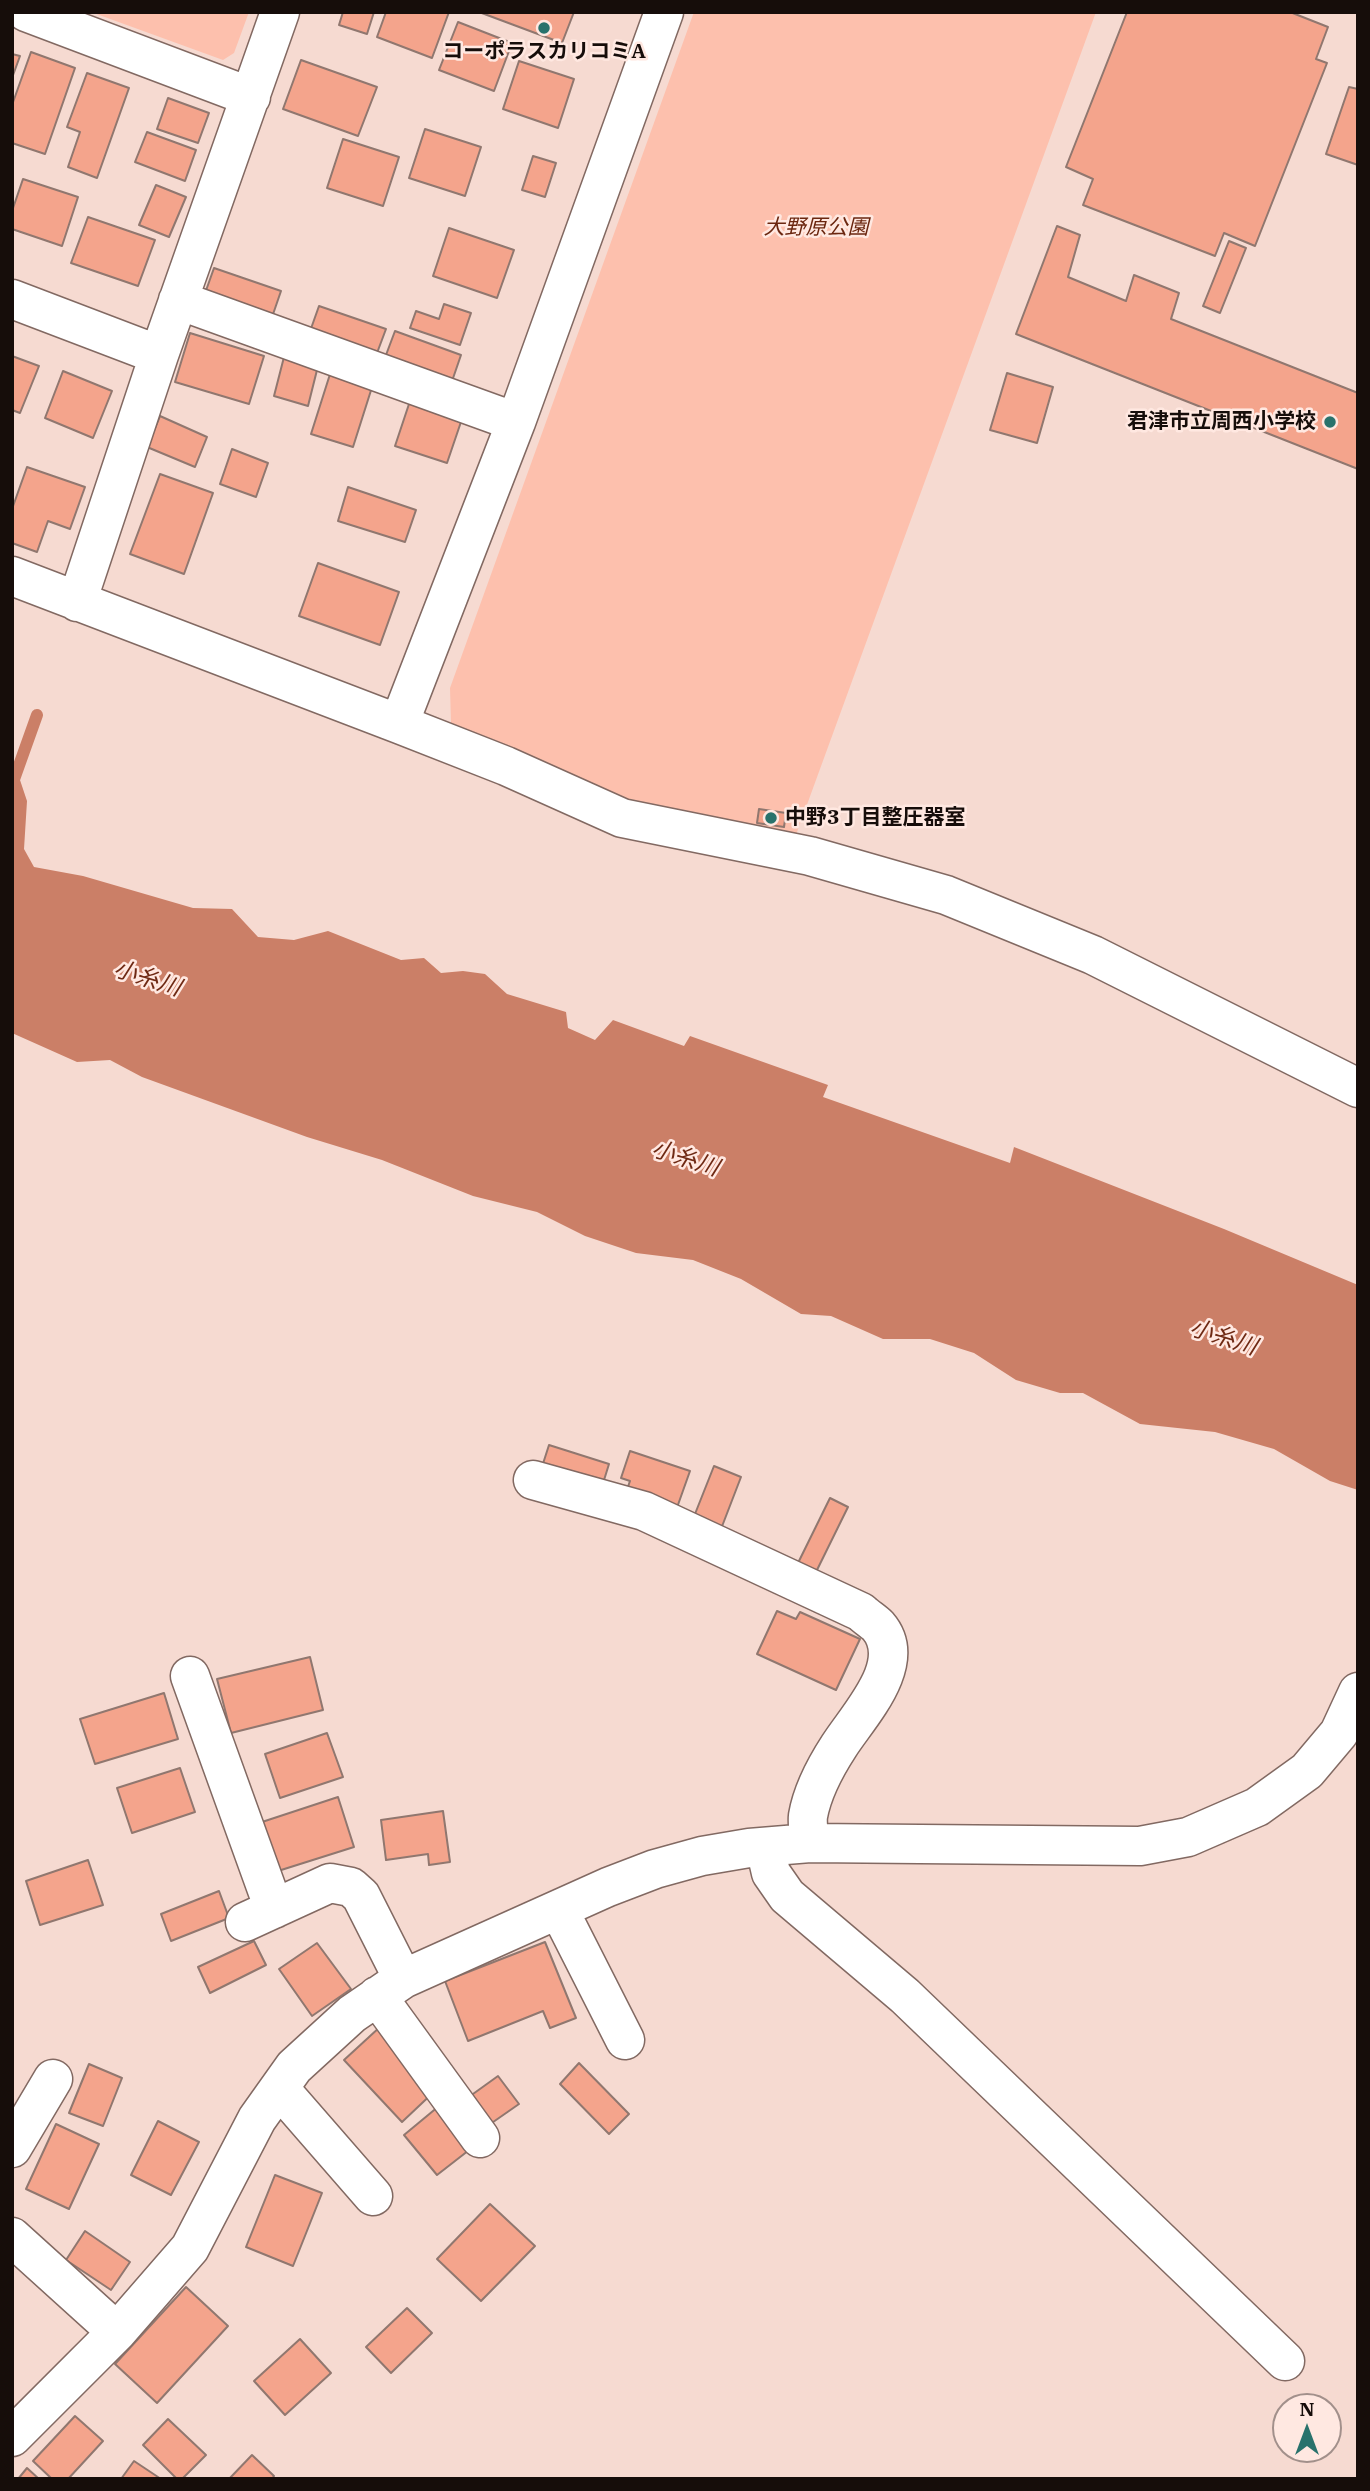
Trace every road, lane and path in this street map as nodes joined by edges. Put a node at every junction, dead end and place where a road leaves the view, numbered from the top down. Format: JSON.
{"nodes":[{"id":1,"x":26,"y":12,"type":"edge"},
{"id":2,"x":280,"y":12,"type":"edge"},
{"id":3,"x":664,"y":12,"type":"edge"},
{"id":4,"x":251,"y":97,"type":"junction"},
{"id":5,"x":12,"y":299,"type":"edge"},
{"id":6,"x":178,"y":300,"type":"junction"},
{"id":7,"x":159,"y":355,"type":"junction"},
{"id":8,"x":516,"y":422,"type":"junction"},
{"id":9,"x":12,"y":576,"type":"edge"},
{"id":10,"x":77,"y":602,"type":"junction"},
{"id":11,"x":399,"y":724,"type":"junction"},
{"id":12,"x":1358,"y":1088,"type":"edge"},
{"id":13,"x":533,"y":1480,"type":"dead end"},
{"id":14,"x":190,"y":1676,"type":"dead end"},
{"id":15,"x":1358,"y":1692,"type":"edge"},
{"id":16,"x":810,"y":1843,"type":"junction"},
{"id":17,"x":765,"y":1847,"type":"junction"},
{"id":18,"x":559,"y":1910,"type":"junction"},
{"id":19,"x":390,"y":1988,"type":"junction"},
{"id":20,"x":625,"y":2040,"type":"dead end"},
{"id":21,"x":53,"y":2079,"type":"dead end"},
{"id":22,"x":279,"y":2088,"type":"junction"},
{"id":23,"x":480,"y":2138,"type":"dead end"},
{"id":24,"x":12,"y":2148,"type":"edge"},
{"id":25,"x":373,"y":2196,"type":"dead end"},
{"id":26,"x":12,"y":2237,"type":"edge"},
{"id":27,"x":117,"y":2332,"type":"junction"},
{"id":28,"x":1285,"y":2361,"type":"dead end"},
{"id":29,"x":12,"y":2437,"type":"edge"}],
"edges":[{"from":1,"to":4,"type":"street"},
{"from":2,"to":4,"type":"street"},
{"from":3,"to":8,"type":"street"},
{"from":4,"to":6,"type":"street"},
{"from":5,"to":7,"type":"street"},
{"from":6,"to":7,"type":"street"},
{"from":6,"to":8,"type":"street"},
{"from":7,"to":10,"type":"street"},
{"from":8,"to":11,"type":"street"},
{"from":9,"to":10,"type":"street"},
{"from":10,"to":11,"type":"street"},
{"from":11,"to":12,"type":"street"},
{"from":13,"to":16,"type":"street"},
{"from":14,"to":19,"type":"street"},
{"from":15,"to":16,"type":"street"},
{"from":16,"to":17,"type":"street"},
{"from":17,"to":18,"type":"street"},
{"from":17,"to":28,"type":"street"},
{"from":18,"to":19,"type":"street"},
{"from":18,"to":20,"type":"street"},
{"from":19,"to":22,"type":"street"},
{"from":19,"to":23,"type":"street"},
{"from":21,"to":24,"type":"street"},
{"from":22,"to":25,"type":"street"},
{"from":22,"to":27,"type":"street"},
{"from":26,"to":27,"type":"street"},
{"from":27,"to":29,"type":"street"}]}
